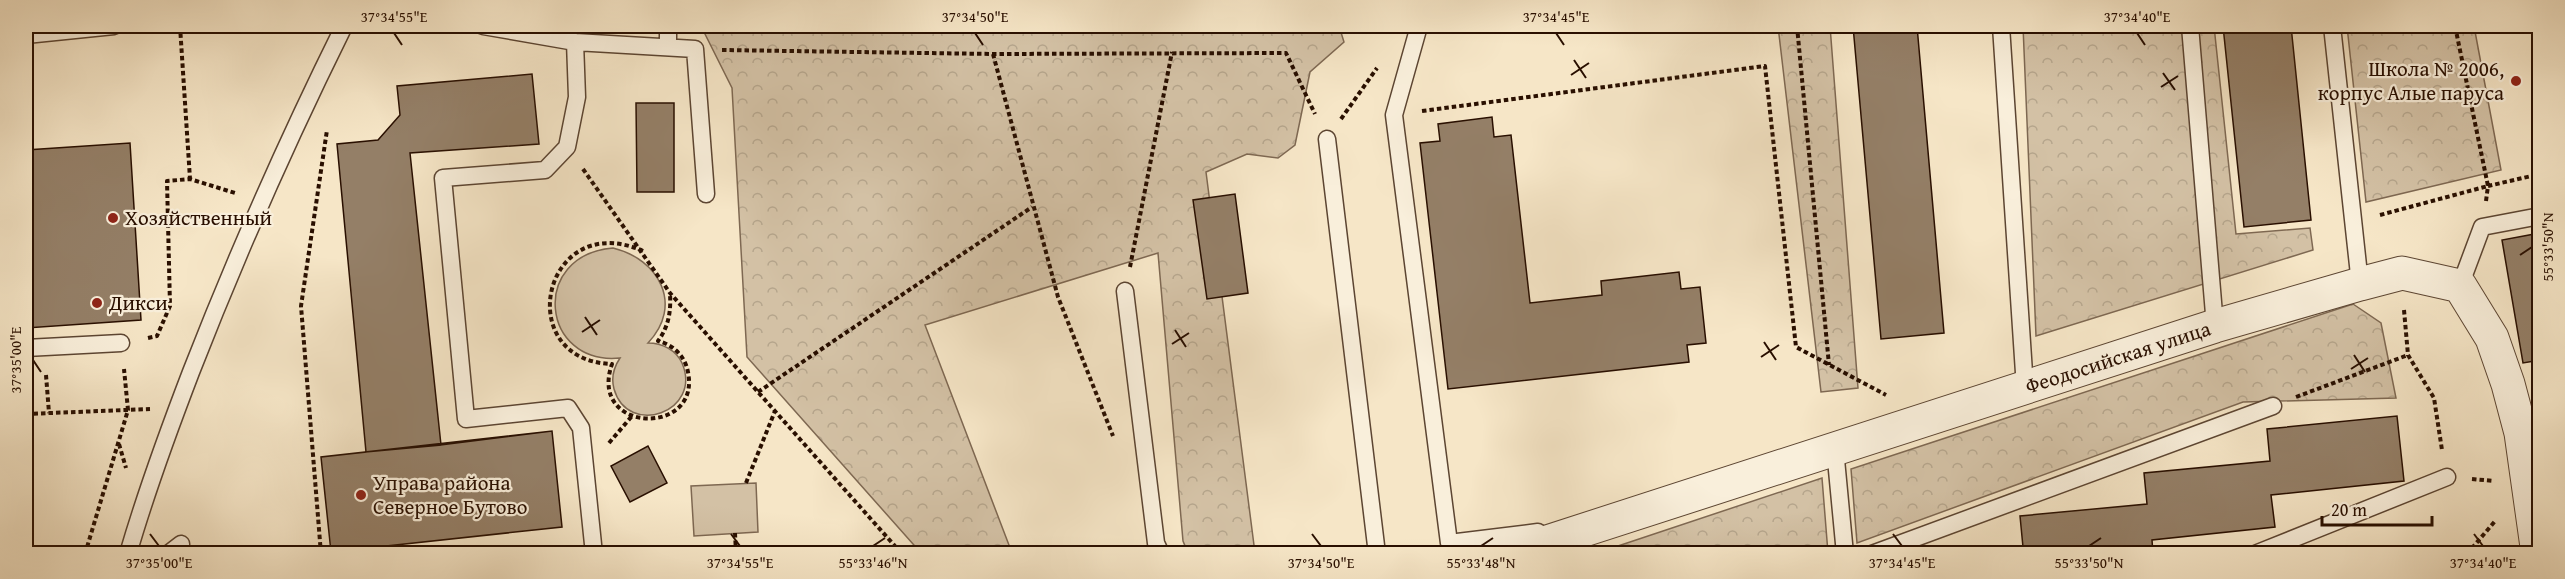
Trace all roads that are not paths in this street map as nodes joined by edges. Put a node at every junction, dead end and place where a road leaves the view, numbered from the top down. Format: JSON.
{"nodes":[{"id":1,"x":114,"y":26,"type":"edge"},
{"id":2,"x":344,"y":26,"type":"edge"},
{"id":3,"x":483,"y":26,"type":"edge"},
{"id":4,"x":668,"y":26,"type":"edge"},
{"id":5,"x":1419,"y":26,"type":"edge"},
{"id":6,"x":2001,"y":26,"type":"edge"},
{"id":7,"x":2190,"y":26,"type":"edge"},
{"id":8,"x":2332,"y":26,"type":"edge"},
{"id":9,"x":38,"y":32,"type":"edge"},
{"id":10,"x":575,"y":42,"type":"junction"},
{"id":11,"x":668,"y":47,"type":"junction"},
{"id":12,"x":1327,"y":139,"type":"road end"},
{"id":13,"x":706,"y":194,"type":"dead end"},
{"id":14,"x":2540,"y":216,"type":"edge"},
{"id":15,"x":2360,"y":284,"type":"junction"},
{"id":16,"x":2460,"y":286,"type":"junction"},
{"id":17,"x":1125,"y":291,"type":"road end"},
{"id":18,"x":2215,"y":326,"type":"junction"},
{"id":19,"x":121,"y":343,"type":"road end"},
{"id":20,"x":26,"y":348,"type":"edge"},
{"id":21,"x":2025,"y":388,"type":"junction"},
{"id":22,"x":2272,"y":406,"type":"road end"},
{"id":23,"x":2530,"y":431,"type":"edge"},
{"id":24,"x":1835,"y":449,"type":"junction"},
{"id":25,"x":2447,"y":477,"type":"road end"},
{"id":26,"x":1605,"y":524,"type":"junction"},
{"id":27,"x":128,"y":554,"type":"edge"},
{"id":28,"x":594,"y":554,"type":"edge"},
{"id":29,"x":1161,"y":554,"type":"edge"},
{"id":30,"x":1377,"y":554,"type":"edge"},
{"id":31,"x":1510,"y":554,"type":"edge"},
{"id":32,"x":1845,"y":554,"type":"edge"},
{"id":33,"x":1872,"y":554,"type":"edge"},
{"id":34,"x":2255,"y":554,"type":"edge"},
{"id":35,"x":2538,"y":554,"type":"edge"}],
"edges":[{"from":1,"to":9,"type":"lane"},
{"from":2,"to":27,"type":"lane"},
{"from":3,"to":10,"type":"lane"},
{"from":4,"to":11,"type":"lane"},
{"from":5,"to":26,"type":"lane"},
{"from":6,"to":21,"type":"lane"},
{"from":7,"to":18,"type":"lane"},
{"from":8,"to":15,"type":"lane"},
{"from":10,"to":11,"type":"lane"},
{"from":10,"to":28,"type":"lane"},
{"from":11,"to":13,"type":"lane"},
{"from":12,"to":30,"type":"lane"},
{"from":14,"to":16,"type":"lane"},
{"from":15,"to":16,"type":"street","name":"Феодосийская улица"},
{"from":15,"to":18,"type":"street","name":"Феодосийская улица"},
{"from":16,"to":23,"type":"street"},
{"from":17,"to":29,"type":"lane"},
{"from":18,"to":21,"type":"street","name":"Феодосийская улица"},
{"from":19,"to":20,"type":"lane"},
{"from":21,"to":24,"type":"street","name":"Феодосийская улица"},
{"from":22,"to":33,"type":"lane"},
{"from":23,"to":35,"type":"street"},
{"from":24,"to":26,"type":"street","name":"Феодосийская улица"},
{"from":24,"to":32,"type":"lane"},
{"from":25,"to":34,"type":"lane"},
{"from":26,"to":31,"type":"street","name":"Феодосийская улица"}]}
